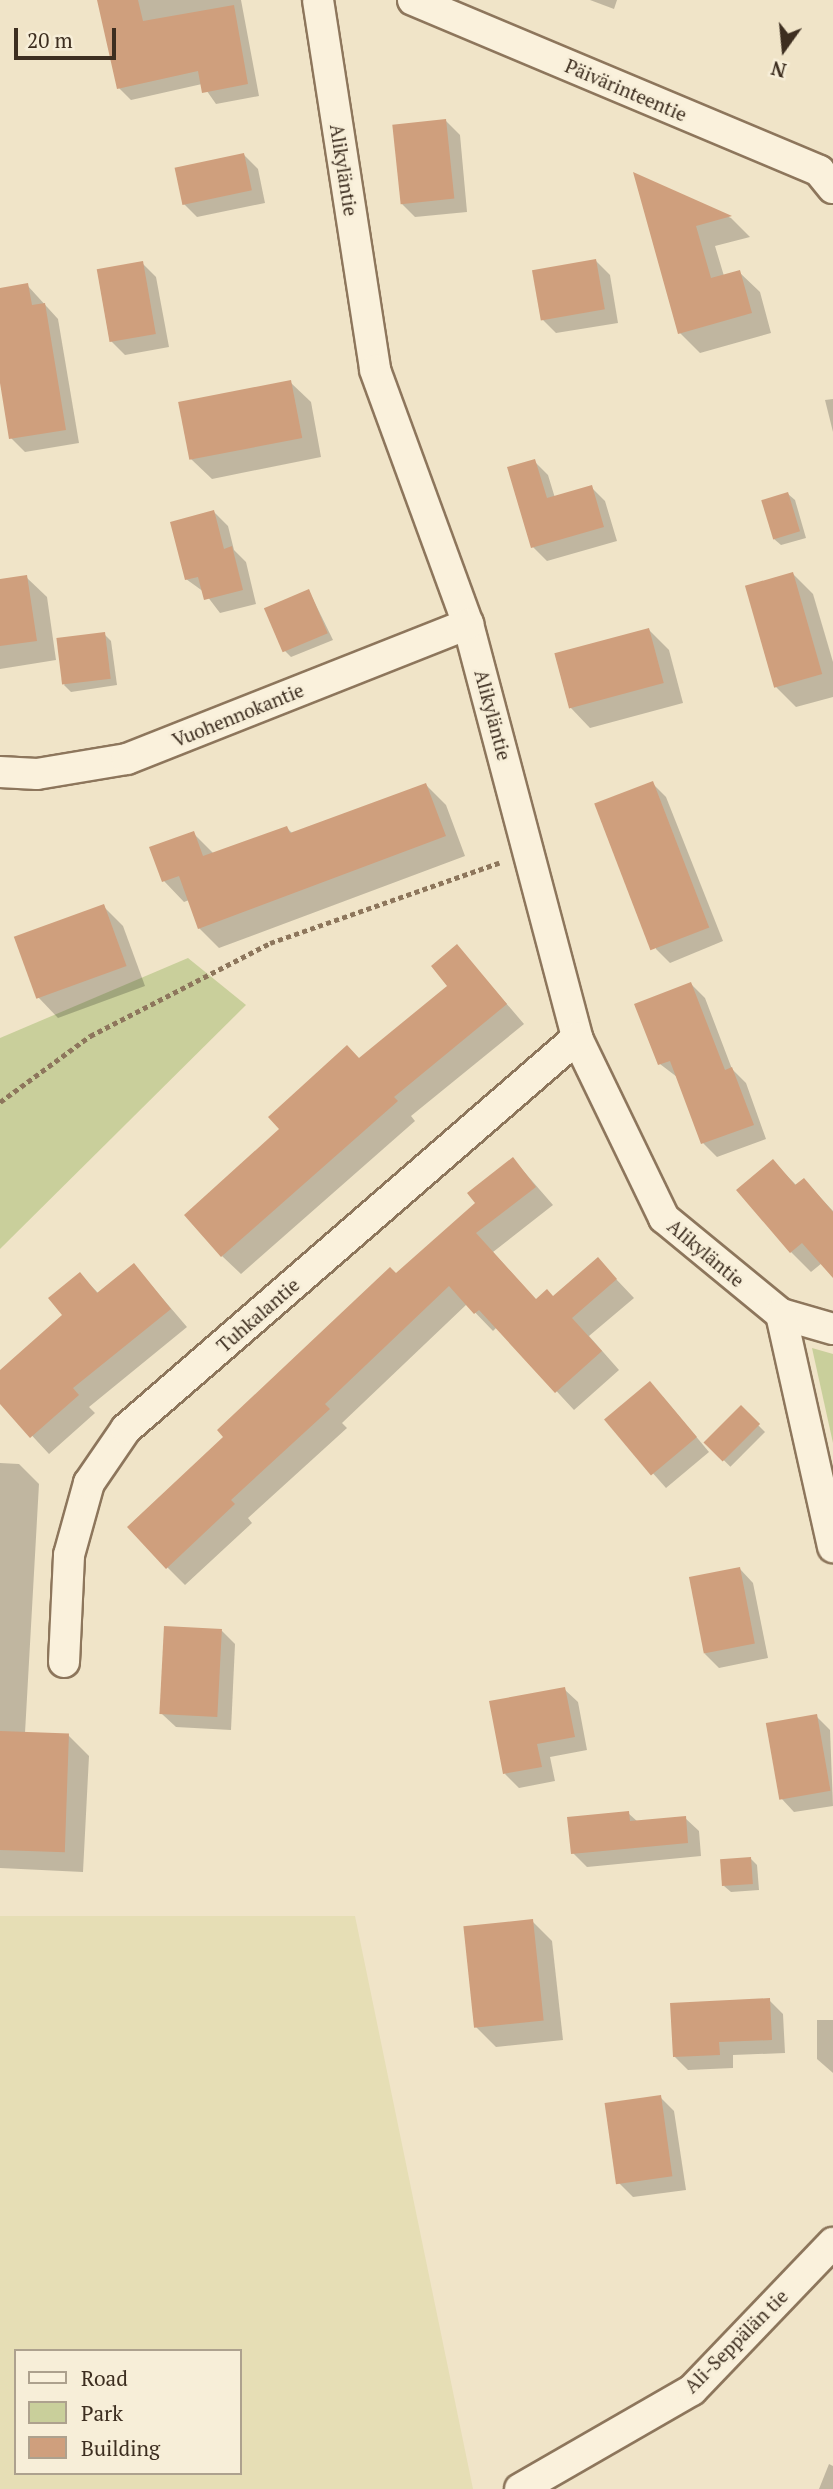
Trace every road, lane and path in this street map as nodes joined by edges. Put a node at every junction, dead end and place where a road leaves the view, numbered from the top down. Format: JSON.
{"nodes":[{"id":1,"x":317,"y":0,"type":"edge"},
{"id":2,"x":413,"y":0,"type":"edge"},
{"id":3,"x":833,"y":188,"type":"edge"},
{"id":4,"x":468,"y":624,"type":"junction"},
{"id":5,"x":0,"y":772,"type":"edge"},
{"id":6,"x":529,"y":852,"type":"junction"},
{"id":7,"x":577,"y":1038,"type":"junction"},
{"id":8,"x":0,"y":1102,"type":"edge"},
{"id":9,"x":780,"y":1314,"type":"junction"},
{"id":10,"x":833,"y":1329,"type":"edge"},
{"id":11,"x":833,"y":1547,"type":"edge"},
{"id":12,"x":64,"y":1662,"type":"dead end"},
{"id":13,"x":833,"y":2243,"type":"edge"},
{"id":14,"x":520,"y":2489,"type":"edge"}],
"edges":[{"from":1,"to":4,"type":"street","name":"Alikyläntie"},
{"from":2,"to":3,"type":"street","name":"Päivärinteentie"},
{"from":4,"to":5,"type":"street","name":"Vuohennokantie"},
{"from":4,"to":6,"type":"street","name":"Alikyläntie"},
{"from":6,"to":7,"type":"street","name":"Alikyläntie"},
{"from":6,"to":8,"type":"path"},
{"from":7,"to":9,"type":"street","name":"Alikyläntie"},
{"from":7,"to":12,"type":"street","name":"Tuhkalantie"},
{"from":9,"to":10,"type":"street","name":"Alikyläntie"},
{"from":9,"to":11,"type":"street"},
{"from":13,"to":14,"type":"street","name":"Ali-Seppälän tie"}]}
